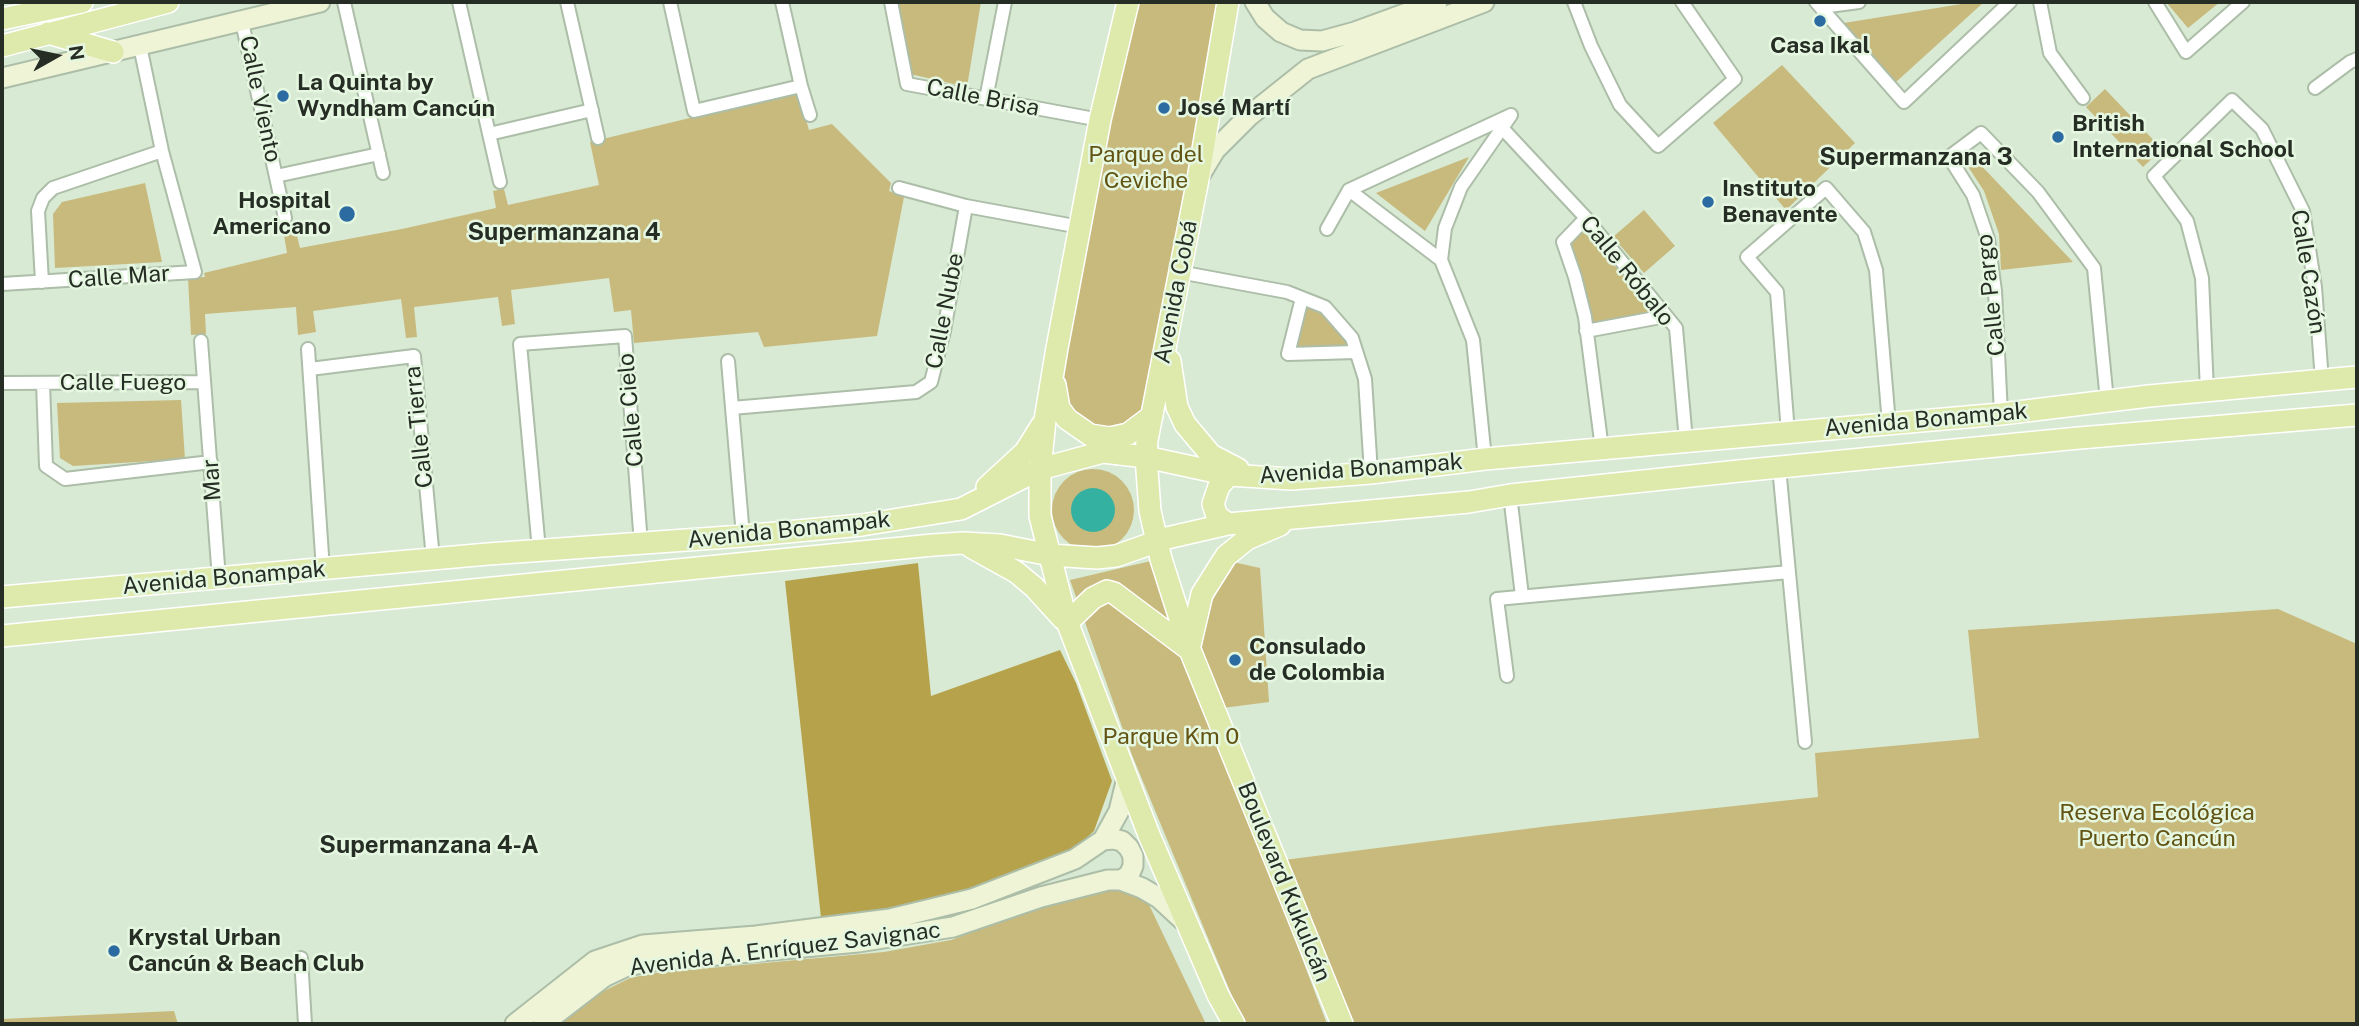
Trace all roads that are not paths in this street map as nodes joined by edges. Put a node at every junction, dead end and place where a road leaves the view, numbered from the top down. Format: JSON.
{"nodes":[{"id":1,"x":42,"y":2,"type":"edge"},
{"id":2,"x":82,"y":2,"type":"edge"},
{"id":3,"x":168,"y":2,"type":"edge"},
{"id":4,"x":320,"y":2,"type":"edge"},
{"id":5,"x":344,"y":2,"type":"edge"},
{"id":6,"x":459,"y":2,"type":"edge"},
{"id":7,"x":567,"y":2,"type":"edge"},
{"id":8,"x":670,"y":2,"type":"edge"},
{"id":9,"x":782,"y":2,"type":"edge"},
{"id":10,"x":891,"y":2,"type":"edge"},
{"id":11,"x":1005,"y":2,"type":"edge"},
{"id":12,"x":1128,"y":2,"type":"edge"},
{"id":13,"x":1228,"y":2,"type":"edge"},
{"id":14,"x":1255,"y":2,"type":"edge"},
{"id":15,"x":1437,"y":2,"type":"edge"},
{"id":16,"x":1484,"y":2,"type":"edge"},
{"id":17,"x":1574,"y":2,"type":"edge"},
{"id":18,"x":1682,"y":2,"type":"edge"},
{"id":19,"x":1859,"y":2,"type":"edge"},
{"id":20,"x":2010,"y":2,"type":"edge"},
{"id":21,"x":2040,"y":2,"type":"edge"},
{"id":22,"x":2155,"y":2,"type":"edge"},
{"id":23,"x":2243,"y":2,"type":"edge"},
{"id":24,"x":1818,"y":4,"type":"edge"},
{"id":25,"x":10,"y":17,"type":"edge"},
{"id":26,"x":242,"y":22,"type":"junction"},
{"id":27,"x":48,"y":33,"type":"junction"},
{"id":28,"x":1300,"y":40,"type":"junction"},
{"id":29,"x":2,"y":46,"type":"edge"},
{"id":30,"x":140,"y":46,"type":"junction"},
{"id":31,"x":2357,"y":47,"type":"edge"},
{"id":32,"x":113,"y":52,"type":"junction"},
{"id":33,"x":2354,"y":61,"type":"edge"},
{"id":34,"x":1308,"y":69,"type":"junction"},
{"id":35,"x":2,"y":78,"type":"edge"},
{"id":36,"x":801,"y":86,"type":"junction"},
{"id":37,"x":2315,"y":88,"type":"dead end"},
{"id":38,"x":2083,"y":98,"type":"dead end"},
{"id":39,"x":986,"y":99,"type":"junction"},
{"id":40,"x":592,"y":110,"type":"junction"},
{"id":41,"x":810,"y":115,"type":"dead end"},
{"id":42,"x":1100,"y":120,"type":"junction"},
{"id":43,"x":1503,"y":129,"type":"junction"},
{"id":44,"x":489,"y":134,"type":"junction"},
{"id":45,"x":598,"y":138,"type":"dead end"},
{"id":46,"x":162,"y":151,"type":"junction"},
{"id":47,"x":379,"y":154,"type":"junction"},
{"id":48,"x":383,"y":173,"type":"dead end"},
{"id":49,"x":276,"y":176,"type":"junction"},
{"id":50,"x":1198,"y":179,"type":"junction"},
{"id":51,"x":500,"y":182,"type":"dead end"},
{"id":52,"x":899,"y":188,"type":"dead end"},
{"id":53,"x":1349,"y":190,"type":"junction"},
{"id":54,"x":965,"y":206,"type":"junction"},
{"id":55,"x":285,"y":218,"type":"dead end"},
{"id":56,"x":1586,"y":218,"type":"junction"},
{"id":57,"x":1080,"y":227,"type":"junction"},
{"id":58,"x":1327,"y":229,"type":"dead end"},
{"id":59,"x":1441,"y":260,"type":"junction"},
{"id":60,"x":1179,"y":272,"type":"junction"},
{"id":61,"x":43,"y":282,"type":"junction"},
{"id":62,"x":2,"y":284,"type":"edge"},
{"id":63,"x":1302,"y":298,"type":"junction"},
{"id":64,"x":1667,"y":316,"type":"junction"},
{"id":65,"x":1586,"y":331,"type":"junction"},
{"id":66,"x":1167,"y":338,"type":"junction"},
{"id":67,"x":201,"y":341,"type":"dead end"},
{"id":68,"x":308,"y":349,"type":"dead end"},
{"id":69,"x":1356,"y":352,"type":"junction"},
{"id":70,"x":728,"y":360,"type":"dead end"},
{"id":71,"x":1055,"y":361,"type":"junction"},
{"id":72,"x":310,"y":369,"type":"junction"},
{"id":73,"x":2357,"y":377,"type":"edge"},
{"id":74,"x":2322,"y":381,"type":"junction"},
{"id":75,"x":204,"y":382,"type":"junction"},
{"id":76,"x":2,"y":383,"type":"edge"},
{"id":77,"x":43,"y":383,"type":"junction"},
{"id":78,"x":2207,"y":391,"type":"junction"},
{"id":79,"x":2107,"y":401,"type":"junction"},
{"id":80,"x":732,"y":408,"type":"junction"},
{"id":81,"x":2001,"y":414,"type":"junction"},
{"id":82,"x":2357,"y":415,"type":"edge"},
{"id":83,"x":1152,"y":416,"type":"junction"},
{"id":84,"x":1045,"y":421,"type":"junction"},
{"id":85,"x":1889,"y":424,"type":"junction"},
{"id":86,"x":1788,"y":433,"type":"junction"},
{"id":87,"x":1686,"y":441,"type":"junction"},
{"id":88,"x":1602,"y":449,"type":"junction"},
{"id":89,"x":1118,"y":453,"type":"junction"},
{"id":90,"x":1146,"y":457,"type":"junction"},
{"id":91,"x":1485,"y":459,"type":"junction"},
{"id":92,"x":1070,"y":460,"type":"junction"},
{"id":93,"x":211,"y":462,"type":"junction"},
{"id":94,"x":1779,"y":467,"type":"junction"},
{"id":95,"x":1040,"y":469,"type":"junction"},
{"id":96,"x":1371,"y":473,"type":"junction"},
{"id":97,"x":1229,"y":475,"type":"junction"},
{"id":98,"x":1255,"y":478,"type":"junction"},
{"id":99,"x":1147,"y":487,"type":"junction"},
{"id":100,"x":1510,"y":495,"type":"junction"},
{"id":101,"x":1039,"y":503,"type":"junction"},
{"id":102,"x":961,"y":509,"type":"junction"},
{"id":103,"x":1150,"y":511,"type":"junction"},
{"id":104,"x":1294,"y":519,"type":"junction"},
{"id":105,"x":1228,"y":524,"type":"junction"},
{"id":106,"x":862,"y":525,"type":"junction"},
{"id":107,"x":1043,"y":527,"type":"junction"},
{"id":108,"x":793,"y":532,"type":"junction"},
{"id":109,"x":743,"y":536,"type":"junction"},
{"id":110,"x":1157,"y":542,"type":"junction"},
{"id":111,"x":963,"y":543,"type":"junction"},
{"id":112,"x":641,"y":544,"type":"junction"},
{"id":113,"x":539,"y":550,"type":"junction"},
{"id":114,"x":865,"y":551,"type":"junction"},
{"id":115,"x":1126,"y":552,"type":"junction"},
{"id":116,"x":1051,"y":555,"type":"junction"},
{"id":117,"x":1079,"y":558,"type":"junction"},
{"id":118,"x":433,"y":559,"type":"junction"},
{"id":119,"x":796,"y":559,"type":"junction"},
{"id":120,"x":323,"y":569,"type":"junction"},
{"id":121,"x":1789,"y":572,"type":"junction"},
{"id":122,"x":219,"y":579,"type":"junction"},
{"id":123,"x":83,"y":591,"type":"junction"},
{"id":124,"x":2,"y":594,"type":"edge"},
{"id":125,"x":1522,"y":596,"type":"junction"},
{"id":126,"x":1069,"y":625,"type":"junction"},
{"id":127,"x":87,"y":628,"type":"junction"},
{"id":128,"x":2,"y":636,"type":"edge"},
{"id":129,"x":1189,"y":650,"type":"junction"},
{"id":130,"x":1507,"y":676,"type":"dead end"},
{"id":131,"x":1805,"y":742,"type":"dead end"},
{"id":132,"x":1127,"y":778,"type":"junction"},
{"id":133,"x":1103,"y":840,"type":"junction"},
{"id":134,"x":1121,"y":880,"type":"junction"},
{"id":135,"x":1189,"y":927,"type":"junction"},
{"id":136,"x":301,"y":958,"type":"dead end"},
{"id":137,"x":305,"y":1024,"type":"edge"},
{"id":138,"x":515,"y":1024,"type":"edge"},
{"id":139,"x":543,"y":1024,"type":"edge"},
{"id":140,"x":1234,"y":1024,"type":"edge"},
{"id":141,"x":1342,"y":1024,"type":"edge"}],
"edges":[{"from":1,"to":25,"type":"main road"},
{"from":2,"to":25,"type":"main road"},
{"from":3,"to":27,"type":"main road"},
{"from":4,"to":26,"type":"street"},
{"from":5,"to":47,"type":"street"},
{"from":6,"to":44,"type":"street"},
{"from":7,"to":40,"type":"street"},
{"from":8,"to":36,"type":"street"},
{"from":9,"to":36,"type":"street"},
{"from":10,"to":39,"type":"street","name":"Calle Brisa"},
{"from":11,"to":39,"type":"street"},
{"from":12,"to":42,"type":"main road"},
{"from":13,"to":50,"type":"main road","name":"Avenida Cobá"},
{"from":14,"to":28,"type":"street"},
{"from":15,"to":28,"type":"street"},
{"from":16,"to":34,"type":"street"},
{"from":17,"to":18,"type":"street"},
{"from":19,"to":24,"type":"street"},
{"from":20,"to":24,"type":"street"},
{"from":21,"to":38,"type":"street"},
{"from":22,"to":23,"type":"street"},
{"from":26,"to":30,"type":"street"},
{"from":26,"to":49,"type":"street","name":"Calle Viento"},
{"from":27,"to":29,"type":"main road"},
{"from":27,"to":32,"type":"main road"},
{"from":28,"to":34,"type":"street"},
{"from":30,"to":32,"type":"street"},
{"from":30,"to":46,"type":"street","name":"Calle Mar"},
{"from":31,"to":33,"type":"street"},
{"from":32,"to":35,"type":"street"},
{"from":33,"to":37,"type":"street"},
{"from":34,"to":50,"type":"street"},
{"from":36,"to":41,"type":"street"},
{"from":39,"to":42,"type":"street","name":"Calle Brisa"},
{"from":40,"to":44,"type":"street"},
{"from":40,"to":45,"type":"street"},
{"from":42,"to":57,"type":"main road"},
{"from":43,"to":53,"type":"street","name":"Calle Róbalo"},
{"from":43,"to":56,"type":"street","name":"Calle Róbalo"},
{"from":43,"to":59,"type":"street"},
{"from":44,"to":51,"type":"street"},
{"from":46,"to":61,"type":"street","name":"Calle Mar"},
{"from":46,"to":61,"type":"street","name":"Calle Mar"},
{"from":47,"to":48,"type":"street"},
{"from":47,"to":49,"type":"street"},
{"from":49,"to":55,"type":"street","name":"Calle Viento"},
{"from":50,"to":60,"type":"main road","name":"Avenida Cobá"},
{"from":52,"to":54,"type":"street"},
{"from":53,"to":58,"type":"street"},
{"from":53,"to":59,"type":"street"},
{"from":54,"to":57,"type":"street"},
{"from":54,"to":80,"type":"street","name":"Calle Nube"},
{"from":56,"to":64,"type":"street","name":"Calle Róbalo"},
{"from":56,"to":65,"type":"street"},
{"from":57,"to":71,"type":"main road"},
{"from":59,"to":91,"type":"street"},
{"from":60,"to":63,"type":"street"},
{"from":60,"to":66,"type":"main road","name":"Avenida Cobá"},
{"from":61,"to":62,"type":"street","name":"Calle Mar"},
{"from":63,"to":69,"type":"street"},
{"from":63,"to":69,"type":"street"},
{"from":64,"to":65,"type":"street"},
{"from":64,"to":87,"type":"street","name":"Calle Róbalo"},
{"from":65,"to":88,"type":"street"},
{"from":66,"to":83,"type":"main road","name":"Avenida Cobá"},
{"from":66,"to":98,"type":"main road"},
{"from":67,"to":75,"type":"street"},
{"from":68,"to":72,"type":"street"},
{"from":69,"to":96,"type":"street"},
{"from":70,"to":80,"type":"street"},
{"from":71,"to":83,"type":"main road"},
{"from":71,"to":84,"type":"main road"},
{"from":72,"to":118,"type":"street","name":"Calle Tierra"},
{"from":72,"to":120,"type":"street"},
{"from":73,"to":74,"type":"main road","name":"Avenida Bonampak"},
{"from":74,"to":78,"type":"main road","name":"Avenida Bonampak"},
{"from":74,"to":78,"type":"street","name":"Calle Cazón"},
{"from":75,"to":77,"type":"street","name":"Calle Fuego"},
{"from":75,"to":93,"type":"street","name":"Mar"},
{"from":76,"to":77,"type":"street","name":"Calle Fuego"},
{"from":77,"to":93,"type":"street","name":"Calle Fuego"},
{"from":78,"to":79,"type":"main road","name":"Avenida Bonampak"},
{"from":79,"to":81,"type":"main road","name":"Avenida Bonampak"},
{"from":79,"to":81,"type":"street","name":"Calle Pargo"},
{"from":80,"to":109,"type":"street"},
{"from":81,"to":85,"type":"main road","name":"Avenida Bonampak"},
{"from":82,"to":94,"type":"main road","name":"Avenida Bonampak"},
{"from":83,"to":90,"type":"main road","name":"Avenida Cobá"},
{"from":84,"to":95,"type":"main road"},
{"from":84,"to":102,"type":"main road"},
{"from":85,"to":86,"type":"main road","name":"Avenida Bonampak"},
{"from":85,"to":86,"type":"street"},
{"from":86,"to":87,"type":"main road","name":"Avenida Bonampak"},
{"from":87,"to":88,"type":"main road","name":"Avenida Bonampak"},
{"from":88,"to":91,"type":"main road","name":"Avenida Bonampak"},
{"from":89,"to":90,"type":"main road","name":"Avenida Bonampak"},
{"from":89,"to":92,"type":"main road","name":"Avenida Bonampak"},
{"from":89,"to":99,"type":"main road"},
{"from":90,"to":97,"type":"main road","name":"Avenida Bonampak"},
{"from":90,"to":99,"type":"main road","name":"Avenida Cobá"},
{"from":91,"to":96,"type":"main road","name":"Avenida Bonampak"},
{"from":92,"to":95,"type":"main road","name":"Avenida Bonampak"},
{"from":92,"to":101,"type":"main road"},
{"from":93,"to":122,"type":"street","name":"Mar"},
{"from":94,"to":100,"type":"main road","name":"Avenida Bonampak"},
{"from":94,"to":121,"type":"street"},
{"from":95,"to":101,"type":"main road"},
{"from":95,"to":102,"type":"main road","name":"Avenida Bonampak"},
{"from":96,"to":98,"type":"main road","name":"Avenida Bonampak"},
{"from":97,"to":98,"type":"main road","name":"Avenida Bonampak"},
{"from":97,"to":105,"type":"main road"},
{"from":99,"to":103,"type":"main road","name":"Avenida Cobá"},
{"from":100,"to":104,"type":"main road","name":"Avenida Bonampak"},
{"from":100,"to":125,"type":"street"},
{"from":101,"to":107,"type":"main road"},
{"from":102,"to":106,"type":"main road","name":"Avenida Bonampak"},
{"from":103,"to":110,"type":"main road","name":"Avenida Cobá"},
{"from":103,"to":115,"type":"main road"},
{"from":104,"to":105,"type":"main road","name":"Avenida Bonampak"},
{"from":104,"to":129,"type":"main road"},
{"from":105,"to":110,"type":"main road","name":"Avenida Bonampak"},
{"from":106,"to":108,"type":"main road","name":"Avenida Bonampak"},
{"from":106,"to":114,"type":"main road"},
{"from":107,"to":116,"type":"main road"},
{"from":107,"to":117,"type":"main road"},
{"from":108,"to":109,"type":"main road","name":"Avenida Bonampak"},
{"from":108,"to":119,"type":"main road"},
{"from":109,"to":112,"type":"main road","name":"Avenida Bonampak"},
{"from":110,"to":115,"type":"main road","name":"Avenida Bonampak"},
{"from":110,"to":129,"type":"main road","name":"Boulevard Kukulcán"},
{"from":111,"to":114,"type":"main road","name":"Avenida Bonampak"},
{"from":111,"to":116,"type":"main road","name":"Avenida Bonampak"},
{"from":111,"to":126,"type":"main road"},
{"from":112,"to":113,"type":"main road","name":"Avenida Bonampak"},
{"from":112,"to":113,"type":"street","name":"Calle Cielo"},
{"from":113,"to":118,"type":"main road","name":"Avenida Bonampak"},
{"from":114,"to":119,"type":"main road","name":"Avenida Bonampak"},
{"from":115,"to":117,"type":"main road","name":"Avenida Bonampak"},
{"from":116,"to":117,"type":"main road","name":"Avenida Bonampak"},
{"from":116,"to":126,"type":"main road"},
{"from":118,"to":120,"type":"main road","name":"Avenida Bonampak"},
{"from":119,"to":127,"type":"main road","name":"Avenida Bonampak"},
{"from":120,"to":122,"type":"main road","name":"Avenida Bonampak"},
{"from":121,"to":125,"type":"street"},
{"from":121,"to":131,"type":"street"},
{"from":122,"to":123,"type":"main road","name":"Avenida Bonampak"},
{"from":123,"to":124,"type":"main road","name":"Avenida Bonampak"},
{"from":123,"to":127,"type":"main road"},
{"from":125,"to":130,"type":"street"},
{"from":126,"to":129,"type":"main road"},
{"from":126,"to":132,"type":"main road"},
{"from":127,"to":128,"type":"main road","name":"Avenida Bonampak"},
{"from":129,"to":141,"type":"main road","name":"Boulevard Kukulcán"},
{"from":132,"to":133,"type":"street","name":"Avenida A. Enríquez Savignac"},
{"from":132,"to":135,"type":"main road"},
{"from":133,"to":134,"type":"street"},
{"from":133,"to":138,"type":"street","name":"Avenida A. Enríquez Savignac"},
{"from":134,"to":135,"type":"street"},
{"from":134,"to":139,"type":"street","name":"Avenida A. Enríquez Savignac"},
{"from":135,"to":140,"type":"main road"},
{"from":136,"to":137,"type":"street"}]}
